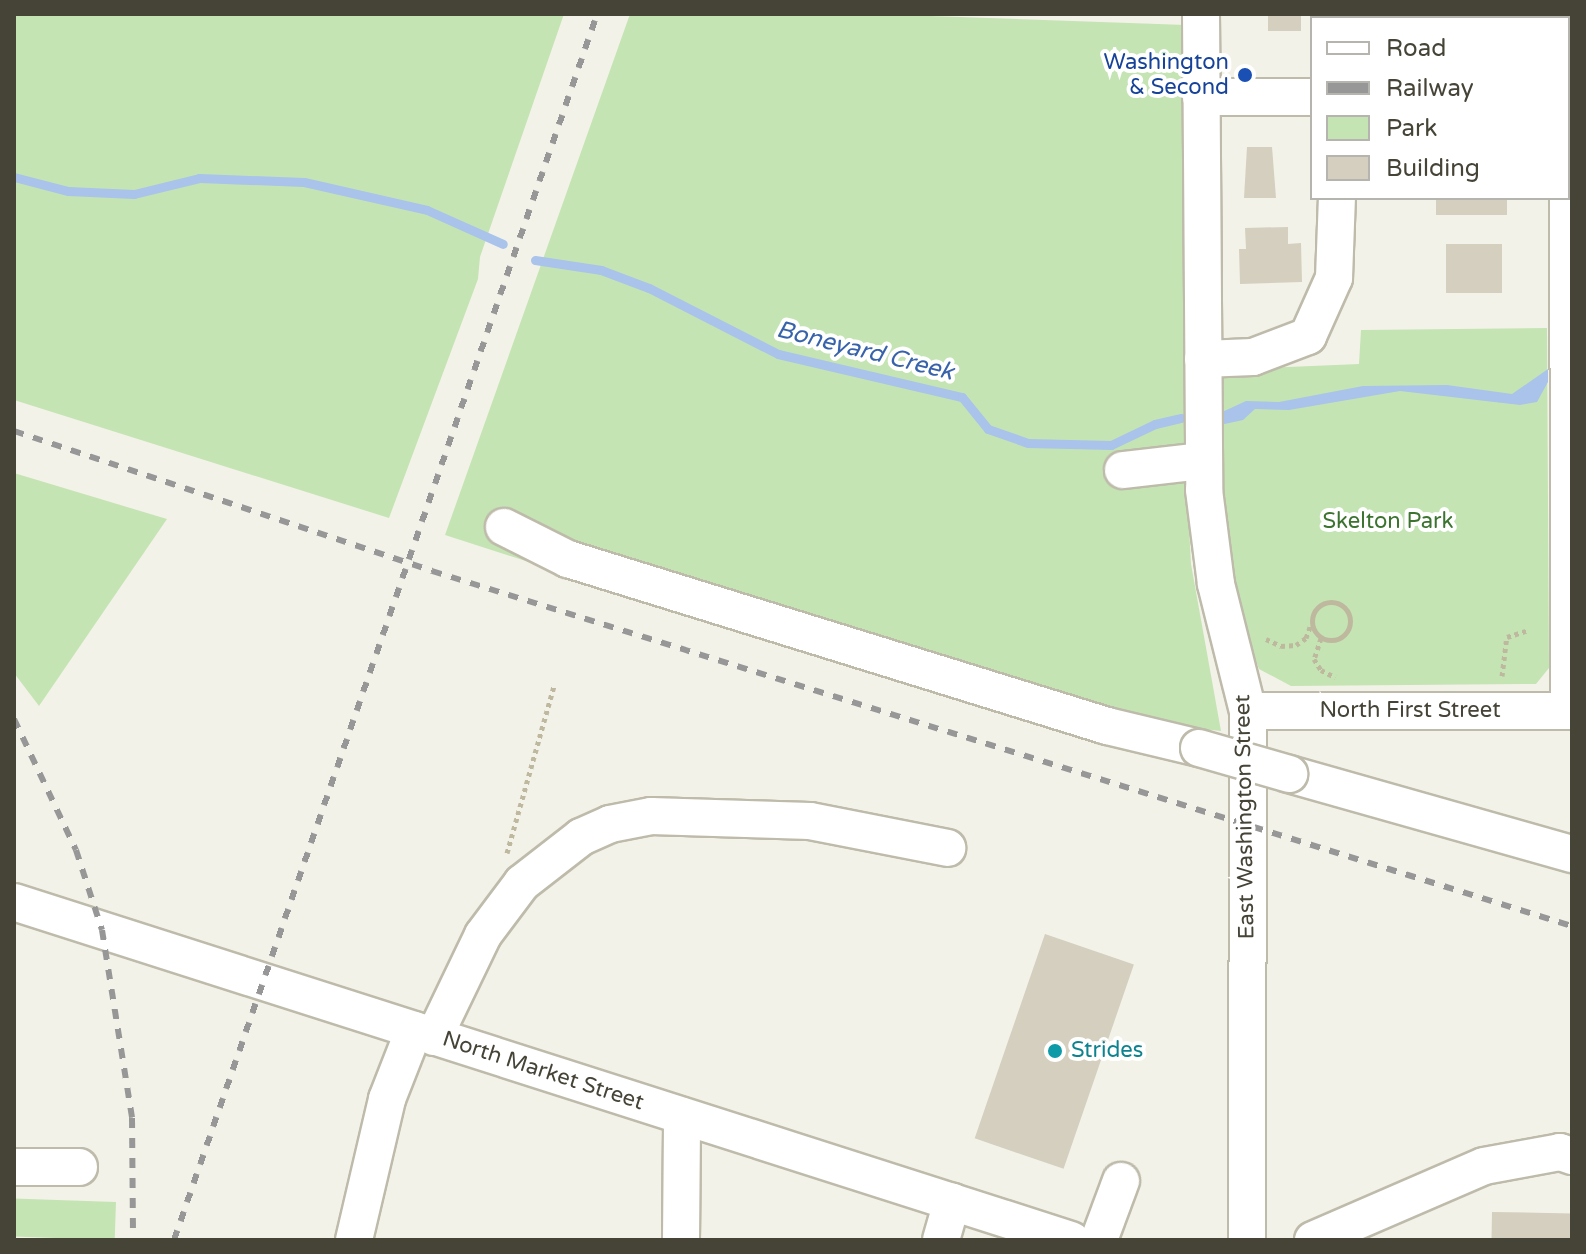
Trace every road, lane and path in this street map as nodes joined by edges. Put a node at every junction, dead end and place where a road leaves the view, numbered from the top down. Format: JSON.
{"nodes":[{"id":1,"x":1201,"y":14,"type":"edge"},
{"id":2,"x":1201,"y":97,"type":"junction"},
{"id":3,"x":1310,"y":97,"type":"edge"},
{"id":4,"x":1570,"y":98,"type":"edge"},
{"id":5,"x":1337,"y":200,"type":"edge"},
{"id":6,"x":1203,"y":359,"type":"junction"},
{"id":7,"x":1202,"y":461,"type":"junction"},
{"id":8,"x":1123,"y":470,"type":"dead end"},
{"id":9,"x":504,"y":527,"type":"dead end"},
{"id":10,"x":1311,"y":623,"type":"junction"},
{"id":11,"x":1528,"y":630,"type":"dead end"},
{"id":12,"x":1321,"y":638,"type":"junction"},
{"id":13,"x":1266,"y":639,"type":"dead end"},
{"id":14,"x":1502,"y":676,"type":"dead end"},
{"id":15,"x":1336,"y":677,"type":"dead end"},
{"id":16,"x":554,"y":686,"type":"dead end"},
{"id":17,"x":1248,"y":711,"type":"junction"},
{"id":18,"x":1571,"y":711,"type":"edge"},
{"id":19,"x":947,"y":848,"type":"dead end"},
{"id":20,"x":1572,"y":854,"type":"edge"},
{"id":21,"x":504,"y":861,"type":"dead end"},
{"id":22,"x":14,"y":902,"type":"edge"},
{"id":23,"x":424,"y":1034,"type":"junction"},
{"id":24,"x":682,"y":1116,"type":"junction"},
{"id":25,"x":1572,"y":1156,"type":"edge"},
{"id":26,"x":14,"y":1167,"type":"edge"},
{"id":27,"x":79,"y":1167,"type":"dead end"},
{"id":28,"x":1121,"y":1181,"type":"dead end"},
{"id":29,"x":952,"y":1202,"type":"junction"},
{"id":30,"x":354,"y":1240,"type":"edge"},
{"id":31,"x":681,"y":1240,"type":"edge"},
{"id":32,"x":941,"y":1240,"type":"edge"},
{"id":33,"x":1071,"y":1240,"type":"edge"},
{"id":34,"x":1099,"y":1240,"type":"edge"},
{"id":35,"x":1247,"y":1240,"type":"edge"},
{"id":36,"x":1313,"y":1240,"type":"edge"}],
"edges":[{"from":1,"to":2,"type":"street","name":"East Washington Street"},
{"from":2,"to":3,"type":"street"},
{"from":2,"to":6,"type":"street","name":"East Washington Street"},
{"from":4,"to":18,"type":"street"},
{"from":5,"to":6,"type":"street"},
{"from":6,"to":7,"type":"street","name":"East Washington Street"},
{"from":7,"to":8,"type":"street"},
{"from":7,"to":17,"type":"street","name":"East Washington Street"},
{"from":9,"to":20,"type":"street","bridge":true},
{"from":10,"to":12,"type":"path"},
{"from":10,"to":12,"type":"path"},
{"from":10,"to":13,"type":"path"},
{"from":11,"to":14,"type":"path"},
{"from":12,"to":15,"type":"path"},
{"from":16,"to":21,"type":"path"},
{"from":17,"to":18,"type":"street","name":"North First Street"},
{"from":17,"to":35,"type":"street","name":"East Washington Street"},
{"from":19,"to":23,"type":"street"},
{"from":22,"to":23,"type":"street","name":"North Market Street"},
{"from":23,"to":24,"type":"street","name":"North Market Street"},
{"from":23,"to":30,"type":"street"},
{"from":24,"to":29,"type":"street","name":"North Market Street"},
{"from":24,"to":31,"type":"street"},
{"from":25,"to":36,"type":"street"},
{"from":26,"to":27,"type":"street"},
{"from":28,"to":34,"type":"street"},
{"from":29,"to":32,"type":"street"},
{"from":29,"to":33,"type":"street","name":"North Market Street"}]}
